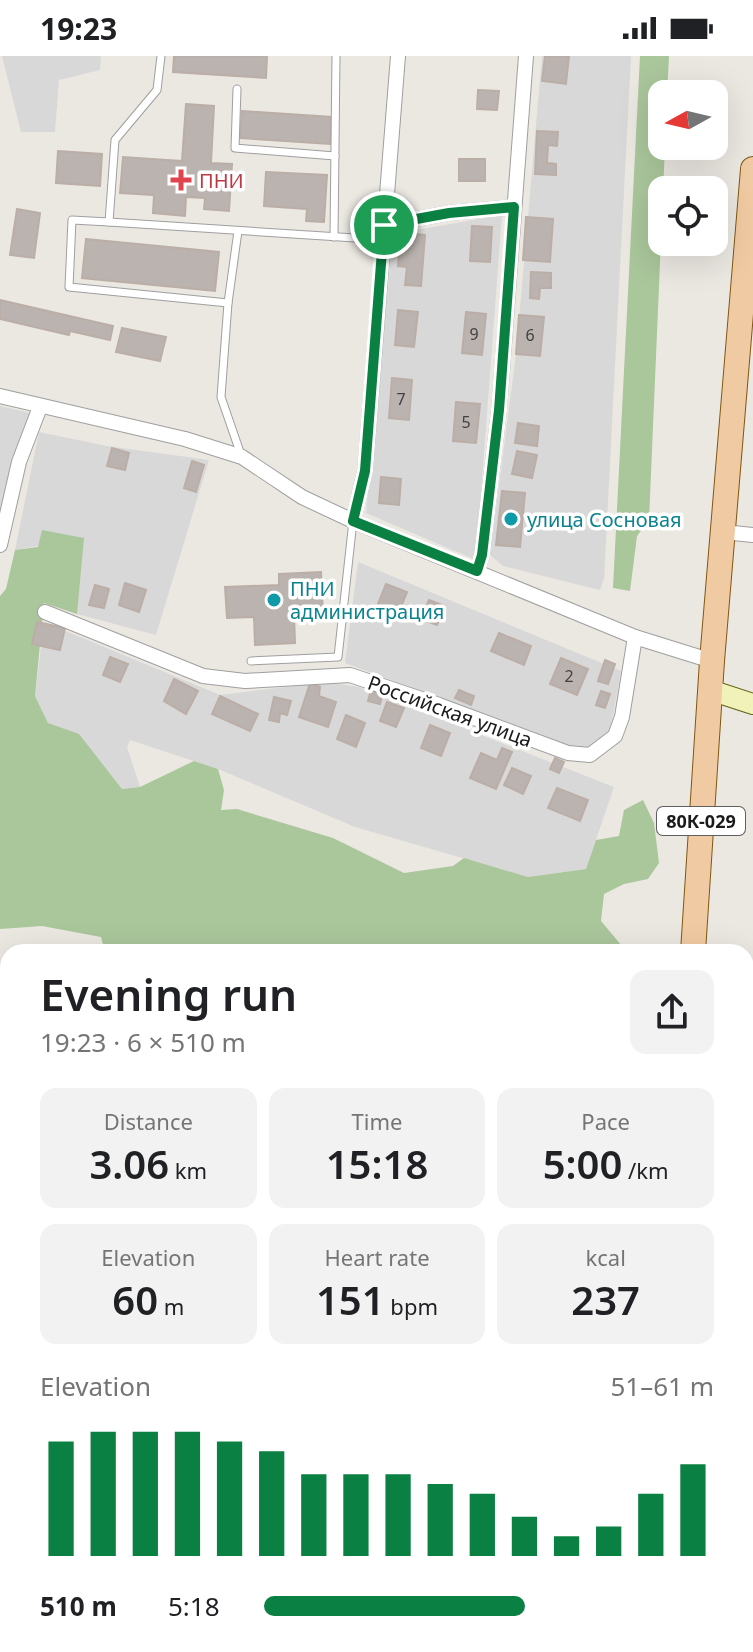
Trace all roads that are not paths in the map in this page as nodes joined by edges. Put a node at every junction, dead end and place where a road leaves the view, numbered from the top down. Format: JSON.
{"nodes":[{"id":1,"x":161,"y":56,"type":"edge"},
{"id":2,"x":336,"y":56,"type":"edge"},
{"id":3,"x":398,"y":56,"type":"edge"},
{"id":4,"x":526,"y":56,"type":"edge"},
{"id":5,"x":237,"y":89,"type":"dead end"},
{"id":6,"x":335,"y":156,"type":"junction"},
{"id":7,"x":753,"y":169,"type":"edge"},
{"id":8,"x":514,"y":207,"type":"junction"},
{"id":9,"x":109,"y":222,"type":"junction"},
{"id":10,"x":384,"y":225,"type":"junction"},
{"id":11,"x":238,"y":231,"type":"junction"},
{"id":12,"x":334,"y":237,"type":"junction"},
{"id":13,"x":355,"y":238,"type":"dead end"},
{"id":14,"x":228,"y":303,"type":"junction"},
{"id":15,"x":0,"y":396,"type":"edge"},
{"id":16,"x":40,"y":407,"type":"junction"},
{"id":17,"x":242,"y":457,"type":"junction"},
{"id":18,"x":353,"y":521,"type":"junction"},
{"id":19,"x":723,"y":532,"type":"junction"},
{"id":20,"x":753,"y":535,"type":"edge"},
{"id":21,"x":0,"y":545,"type":"edge"},
{"id":22,"x":477,"y":571,"type":"junction"},
{"id":23,"x":45,"y":612,"type":"dead end"},
{"id":24,"x":635,"y":637,"type":"junction"},
{"id":25,"x":251,"y":661,"type":"dead end"},
{"id":26,"x":712,"y":661,"type":"junction"},
{"id":27,"x":710,"y":690,"type":"junction"},
{"id":28,"x":753,"y":704,"type":"edge"},
{"id":29,"x":694,"y":944,"type":"edge"}],
"edges":[{"from":1,"to":9,"type":"lane"},
{"from":2,"to":6,"type":"lane"},
{"from":3,"to":10,"type":"street"},
{"from":4,"to":8,"type":"street"},
{"from":5,"to":6,"type":"lane"},
{"from":6,"to":12,"type":"lane"},
{"from":7,"to":19,"type":"main road","number":"80К-029"},
{"from":8,"to":10,"type":"street"},
{"from":8,"to":22,"type":"street"},
{"from":9,"to":11,"type":"lane"},
{"from":9,"to":14,"type":"lane"},
{"from":10,"to":18,"type":"street"},
{"from":11,"to":12,"type":"lane"},
{"from":11,"to":14,"type":"lane"},
{"from":12,"to":13,"type":"lane"},
{"from":14,"to":17,"type":"lane"},
{"from":15,"to":16,"type":"street"},
{"from":16,"to":17,"type":"street"},
{"from":16,"to":21,"type":"street"},
{"from":17,"to":18,"type":"street"},
{"from":18,"to":22,"type":"street"},
{"from":18,"to":25,"type":"lane"},
{"from":19,"to":20,"type":"street"},
{"from":19,"to":26,"type":"main road","number":"80К-029"},
{"from":22,"to":24,"type":"street"},
{"from":23,"to":24,"type":"street","name":"Российская улица"},
{"from":24,"to":26,"type":"street"},
{"from":26,"to":27,"type":"main road","number":"80К-029"},
{"from":27,"to":28,"type":"street"},
{"from":27,"to":29,"type":"main road","number":"80К-029"}]}
